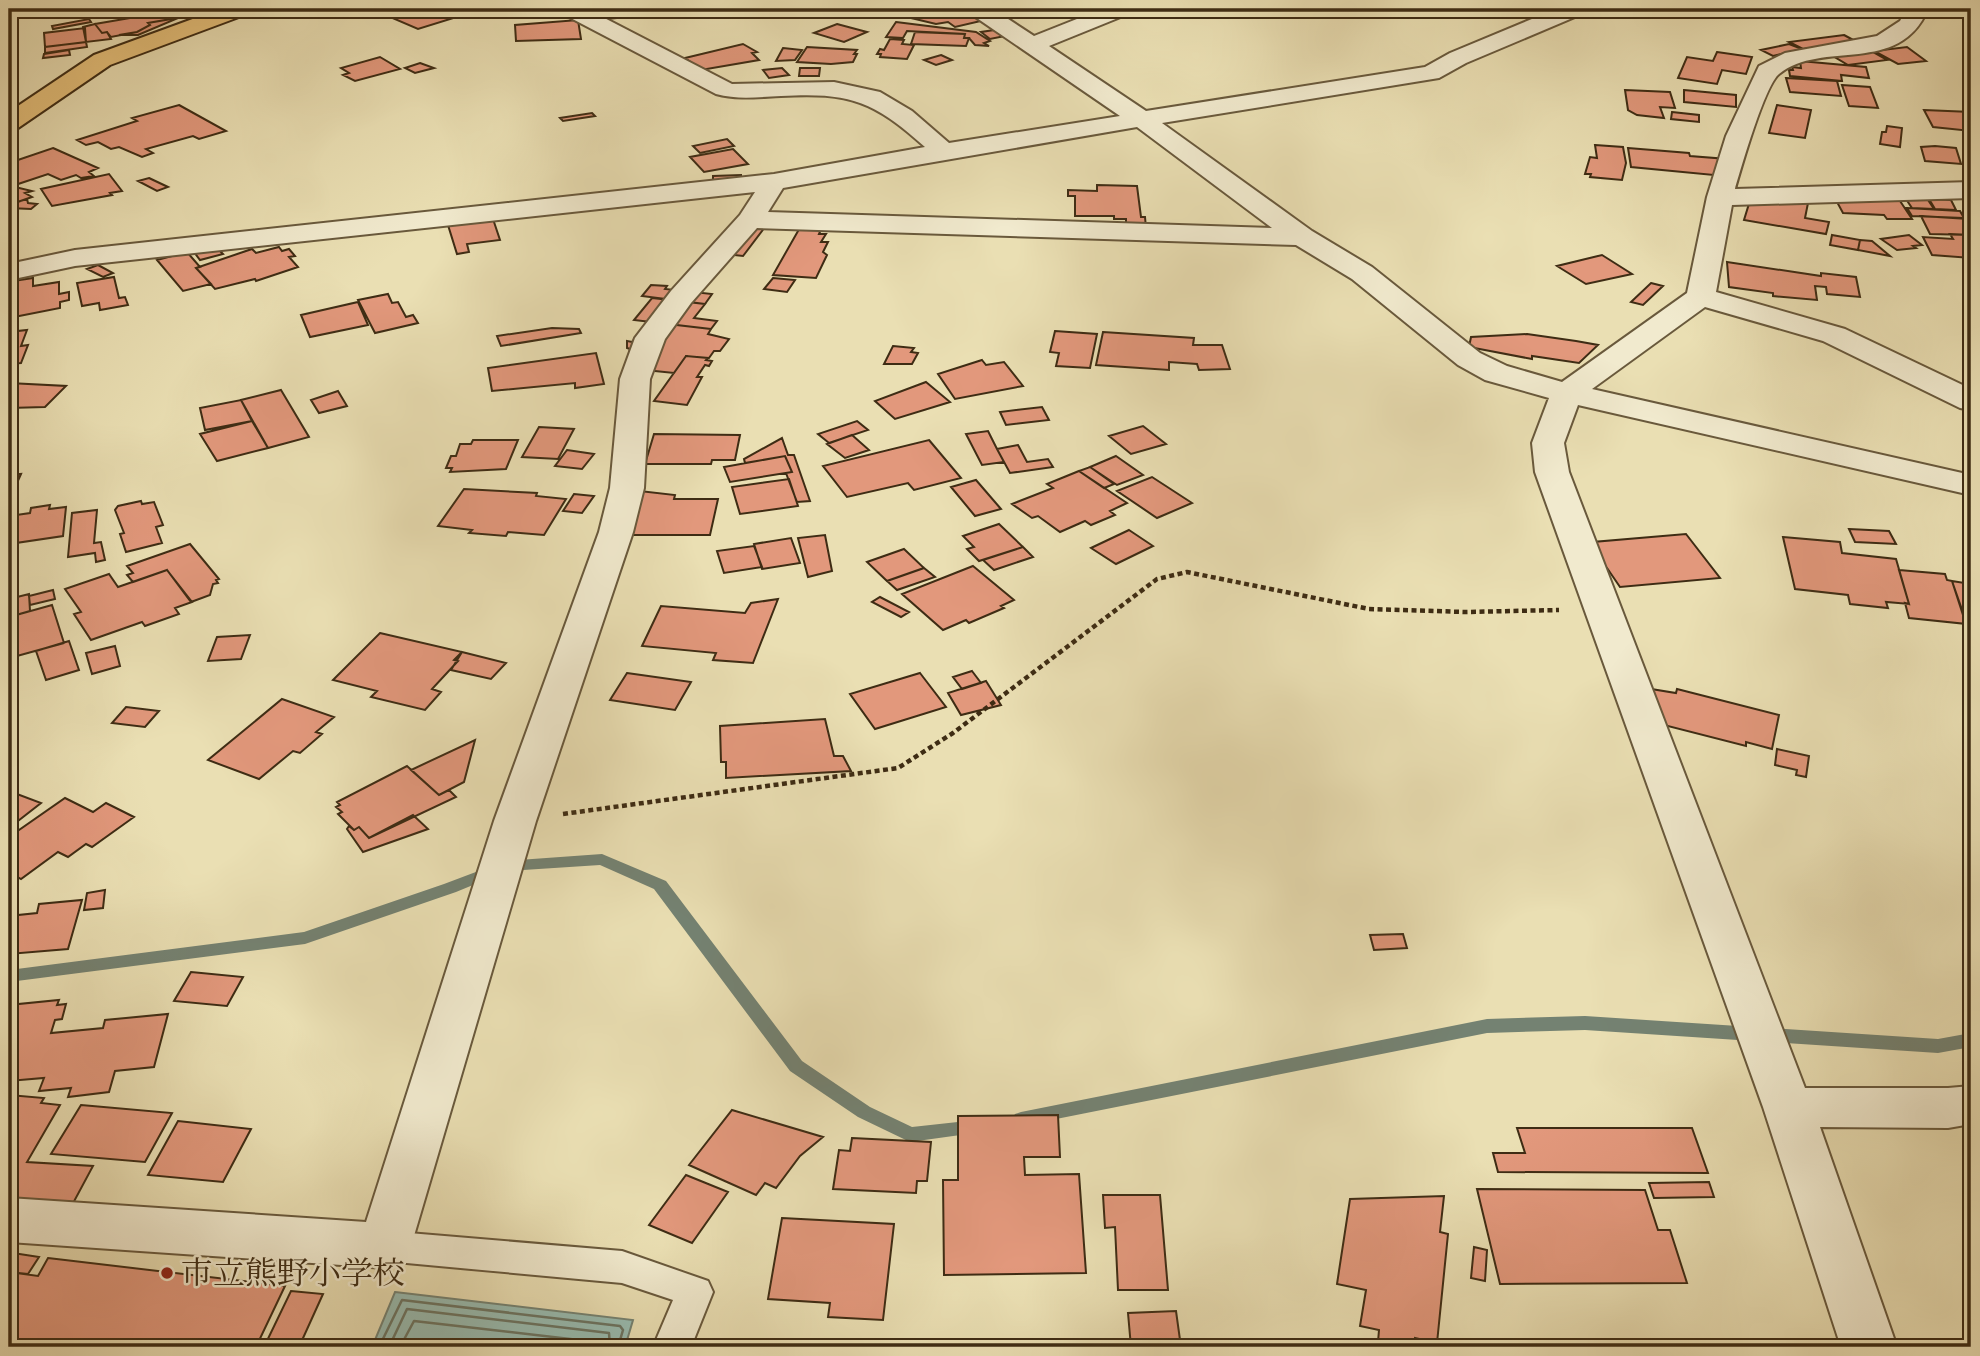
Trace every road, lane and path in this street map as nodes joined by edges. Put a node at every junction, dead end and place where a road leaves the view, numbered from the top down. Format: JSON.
{"nodes":[{"id":1,"x":239,"y":9,"type":"edge"},
{"id":2,"x":571,"y":9,"type":"edge"},
{"id":3,"x":979,"y":9,"type":"edge"},
{"id":4,"x":1120,"y":9,"type":"edge"},
{"id":5,"x":1574,"y":9,"type":"edge"},
{"id":6,"x":1917,"y":9,"type":"edge"},
{"id":7,"x":1032,"y":46,"type":"junction"},
{"id":8,"x":1142,"y":120,"type":"junction"},
{"id":9,"x":9,"y":122,"type":"edge"},
{"id":10,"x":944,"y":151,"type":"junction"},
{"id":11,"x":774,"y":182,"type":"junction"},
{"id":12,"x":1971,"y":190,"type":"edge"},
{"id":13,"x":1720,"y":197,"type":"junction"},
{"id":14,"x":750,"y":220,"type":"junction"},
{"id":15,"x":1302,"y":237,"type":"junction"},
{"id":16,"x":9,"y":272,"type":"edge"},
{"id":17,"x":1701,"y":297,"type":"junction"},
{"id":18,"x":1567,"y":393,"type":"junction"},
{"id":19,"x":1971,"y":401,"type":"edge"},
{"id":20,"x":1971,"y":485,"type":"edge"},
{"id":21,"x":1602,"y":609,"type":"junction"},
{"id":22,"x":515,"y":821,"type":"junction"},
{"id":23,"x":1971,"y":1105,"type":"edge"},
{"id":24,"x":1788,"y":1107,"type":"junction"},
{"id":25,"x":9,"y":1220,"type":"edge"},
{"id":26,"x":385,"y":1245,"type":"junction"},
{"id":27,"x":672,"y":1347,"type":"edge"},
{"id":28,"x":1869,"y":1347,"type":"edge"}],
"edges":[{"from":1,"to":9,"type":"main road"},
{"from":2,"to":10,"type":"street"},
{"from":3,"to":7,"type":"street"},
{"from":4,"to":7,"type":"street"},
{"from":5,"to":8,"type":"street"},
{"from":6,"to":13,"type":"street"},
{"from":7,"to":8,"type":"street"},
{"from":8,"to":10,"type":"street"},
{"from":8,"to":15,"type":"street"},
{"from":10,"to":11,"type":"street"},
{"from":11,"to":14,"type":"street"},
{"from":11,"to":16,"type":"street"},
{"from":12,"to":13,"type":"street"},
{"from":13,"to":17,"type":"street"},
{"from":14,"to":15,"type":"street"},
{"from":14,"to":22,"type":"street"},
{"from":15,"to":18,"type":"street"},
{"from":17,"to":18,"type":"street"},
{"from":17,"to":19,"type":"street"},
{"from":18,"to":20,"type":"street"},
{"from":18,"to":21,"type":"street"},
{"from":21,"to":22,"type":"path"},
{"from":21,"to":24,"type":"street"},
{"from":22,"to":26,"type":"street"},
{"from":23,"to":24,"type":"street"},
{"from":24,"to":28,"type":"street"},
{"from":25,"to":26,"type":"street"},
{"from":26,"to":27,"type":"lane"}]}
